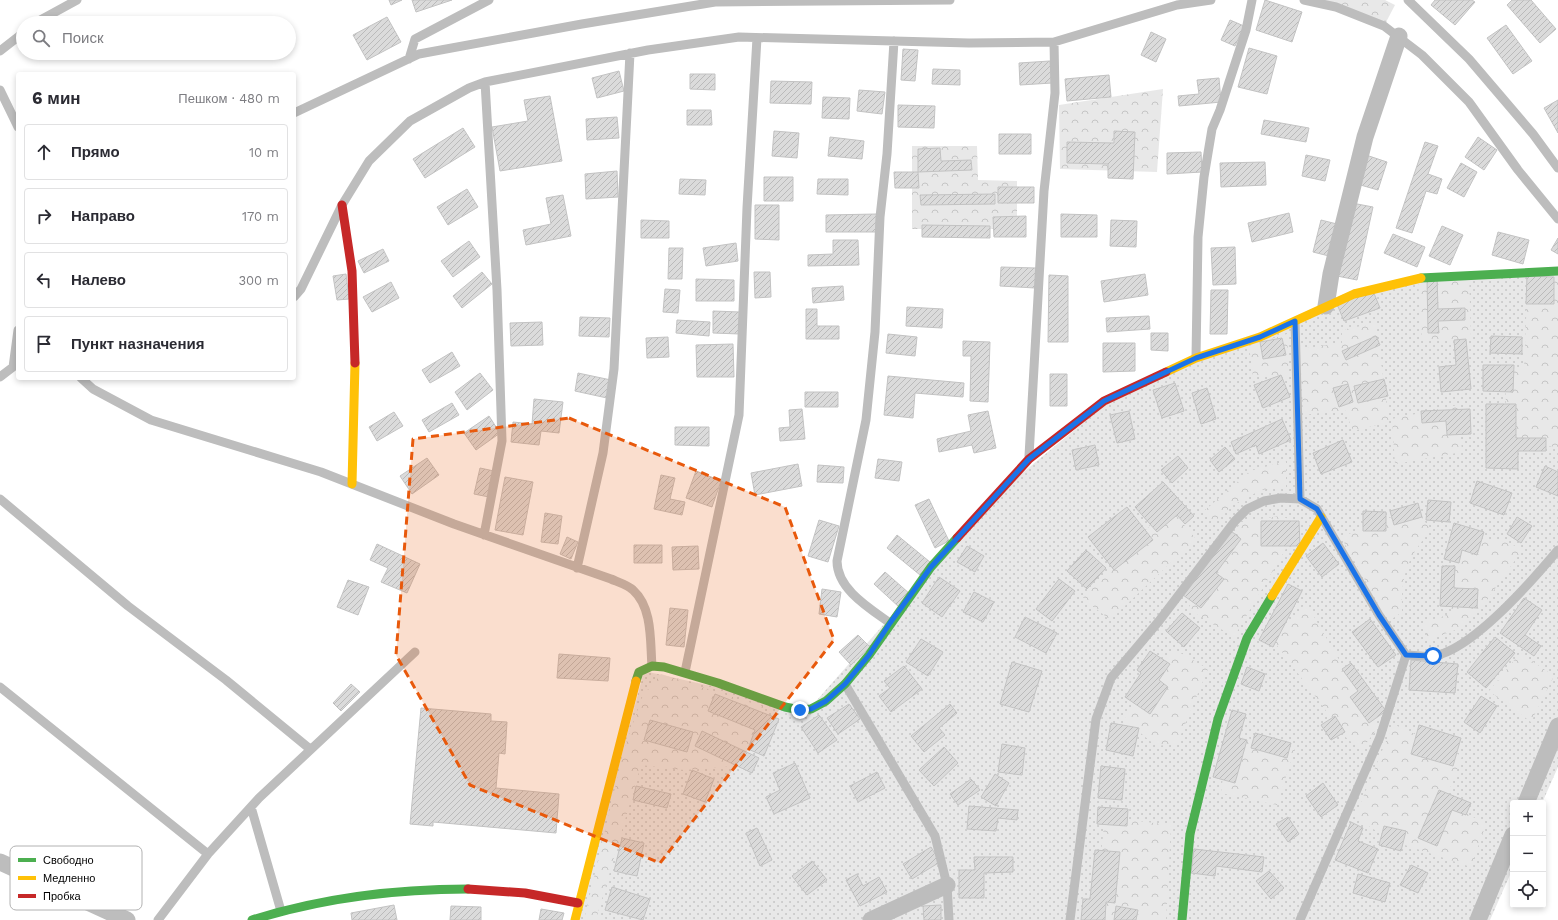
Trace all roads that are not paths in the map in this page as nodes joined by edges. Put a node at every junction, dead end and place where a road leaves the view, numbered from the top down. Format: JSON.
{"nodes":[{"id":1,"x":77,"y":0,"type":"edge"},
{"id":2,"x":489,"y":0,"type":"edge"},
{"id":3,"x":950,"y":0,"type":"edge"},
{"id":4,"x":1211,"y":0,"type":"edge"},
{"id":5,"x":1252,"y":0,"type":"edge"},
{"id":6,"x":1304,"y":0,"type":"edge"},
{"id":7,"x":1408,"y":0,"type":"edge"},
{"id":8,"x":48,"y":16,"type":"edge"},
{"id":9,"x":1399,"y":36,"type":"junction"},
{"id":10,"x":757,"y":38,"type":"junction"},
{"id":11,"x":16,"y":39,"type":"edge"},
{"id":12,"x":894,"y":41,"type":"junction"},
{"id":13,"x":1054,"y":42,"type":"junction"},
{"id":14,"x":0,"y":52,"type":"edge"},
{"id":15,"x":630,"y":53,"type":"junction"},
{"id":16,"x":409,"y":59,"type":"junction"},
{"id":17,"x":485,"y":82,"type":"junction"},
{"id":18,"x":0,"y":90,"type":"edge"},
{"id":19,"x":296,"y":111,"type":"edge"},
{"id":20,"x":16,"y":124,"type":"edge"},
{"id":21,"x":1558,"y":168,"type":"edge"},
{"id":22,"x":342,"y":205,"type":"junction"},
{"id":23,"x":1558,"y":219,"type":"edge"},
{"id":24,"x":1558,"y":271,"type":"edge"},
{"id":25,"x":296,"y":295,"type":"edge"},
{"id":26,"x":1326,"y":306,"type":"junction"},
{"id":27,"x":1295,"y":321,"type":"junction"},
{"id":28,"x":1196,"y":358,"type":"junction"},
{"id":29,"x":16,"y":366,"type":"edge"},
{"id":30,"x":0,"y":377,"type":"edge"},
{"id":31,"x":83,"y":380,"type":"edge"},
{"id":32,"x":1029,"y":459,"type":"junction"},
{"id":33,"x":352,"y":484,"type":"junction"},
{"id":34,"x":1300,"y":499,"type":"junction"},
{"id":35,"x":0,"y":500,"type":"edge"},
{"id":36,"x":1322,"y":517,"type":"junction"},
{"id":37,"x":484,"y":535,"type":"junction"},
{"id":38,"x":1558,"y":550,"type":"edge"},
{"id":39,"x":577,"y":568,"type":"junction"},
{"id":40,"x":890,"y":623,"type":"junction"},
{"id":41,"x":415,"y":652,"type":"dead end"},
{"id":42,"x":1406,"y":655,"type":"junction"},
{"id":43,"x":652,"y":666,"type":"junction"},
{"id":44,"x":685,"y":672,"type":"junction"},
{"id":45,"x":845,"y":684,"type":"junction"},
{"id":46,"x":0,"y":687,"type":"edge"},
{"id":47,"x":1558,"y":726,"type":"edge"},
{"id":48,"x":310,"y":750,"type":"junction"},
{"id":49,"x":1527,"y":800,"type":"edge"},
{"id":50,"x":251,"y":807,"type":"junction"},
{"id":51,"x":1513,"y":836,"type":"edge"},
{"id":52,"x":208,"y":854,"type":"junction"},
{"id":53,"x":0,"y":862,"type":"edge"},
{"id":54,"x":10,"y":867,"type":"edge"},
{"id":55,"x":947,"y":885,"type":"junction"},
{"id":56,"x":578,"y":903,"type":"junction"},
{"id":57,"x":298,"y":908,"type":"junction"},
{"id":58,"x":105,"y":910,"type":"edge"},
{"id":59,"x":281,"y":911,"type":"junction"},
{"id":60,"x":127,"y":920,"type":"edge"},
{"id":61,"x":158,"y":920,"type":"edge"},
{"id":62,"x":252,"y":920,"type":"edge"},
{"id":63,"x":292,"y":920,"type":"edge"},
{"id":64,"x":575,"y":920,"type":"edge"},
{"id":65,"x":871,"y":920,"type":"edge"},
{"id":66,"x":950,"y":920,"type":"edge"},
{"id":67,"x":1070,"y":920,"type":"edge"},
{"id":68,"x":1182,"y":920,"type":"edge"},
{"id":69,"x":1300,"y":920,"type":"edge"},
{"id":70,"x":1478,"y":920,"type":"edge"}],
"edges":[{"from":1,"to":8,"type":"lane"},
{"from":2,"to":16,"type":"lane"},
{"from":3,"to":16,"type":"lane"},
{"from":4,"to":13,"type":"lane"},
{"from":5,"to":28,"type":"lane"},
{"from":6,"to":9,"type":"lane"},
{"from":7,"to":21,"type":"lane"},
{"from":9,"to":23,"type":"lane"},
{"from":9,"to":26,"type":"street"},
{"from":10,"to":12,"type":"lane"},
{"from":10,"to":15,"type":"lane"},
{"from":10,"to":44,"type":"lane"},
{"from":11,"to":14,"type":"lane"},
{"from":12,"to":13,"type":"lane"},
{"from":12,"to":40,"type":"lane"},
{"from":13,"to":32,"type":"lane"},
{"from":15,"to":17,"type":"lane"},
{"from":15,"to":39,"type":"lane"},
{"from":16,"to":19,"type":"lane"},
{"from":17,"to":22,"type":"lane"},
{"from":17,"to":37,"type":"lane"},
{"from":18,"to":20,"type":"lane"},
{"from":22,"to":25,"type":"lane"},
{"from":22,"to":33,"type":"street"},
{"from":24,"to":26,"type":"street"},
{"from":26,"to":27,"type":"street"},
{"from":27,"to":28,"type":"street"},
{"from":27,"to":34,"type":"lane"},
{"from":28,"to":32,"type":"street"},
{"from":29,"to":30,"type":"lane"},
{"from":31,"to":33,"type":"lane"},
{"from":32,"to":40,"type":"street"},
{"from":33,"to":37,"type":"lane"},
{"from":34,"to":36,"type":"lane"},
{"from":34,"to":67,"type":"lane"},
{"from":35,"to":48,"type":"lane"},
{"from":36,"to":42,"type":"lane"},
{"from":36,"to":68,"type":"street"},
{"from":37,"to":39,"type":"lane"},
{"from":38,"to":42,"type":"lane"},
{"from":39,"to":43,"type":"lane"},
{"from":40,"to":45,"type":"street"},
{"from":41,"to":48,"type":"lane"},
{"from":42,"to":69,"type":"lane"},
{"from":43,"to":44,"type":"street"},
{"from":43,"to":56,"type":"street"},
{"from":44,"to":45,"type":"street"},
{"from":45,"to":55,"type":"lane"},
{"from":46,"to":52,"type":"lane"},
{"from":47,"to":49,"type":"street"},
{"from":48,"to":50,"type":"lane"},
{"from":50,"to":52,"type":"lane"},
{"from":50,"to":59,"type":"lane"},
{"from":51,"to":70,"type":"street"},
{"from":52,"to":61,"type":"lane"},
{"from":53,"to":54,"type":"street"},
{"from":55,"to":65,"type":"street"},
{"from":55,"to":66,"type":"lane"},
{"from":56,"to":57,"type":"street"},
{"from":56,"to":64,"type":"street"},
{"from":57,"to":59,"type":"street"},
{"from":57,"to":63,"type":"lane"},
{"from":58,"to":60,"type":"street"},
{"from":59,"to":62,"type":"street"}]}
